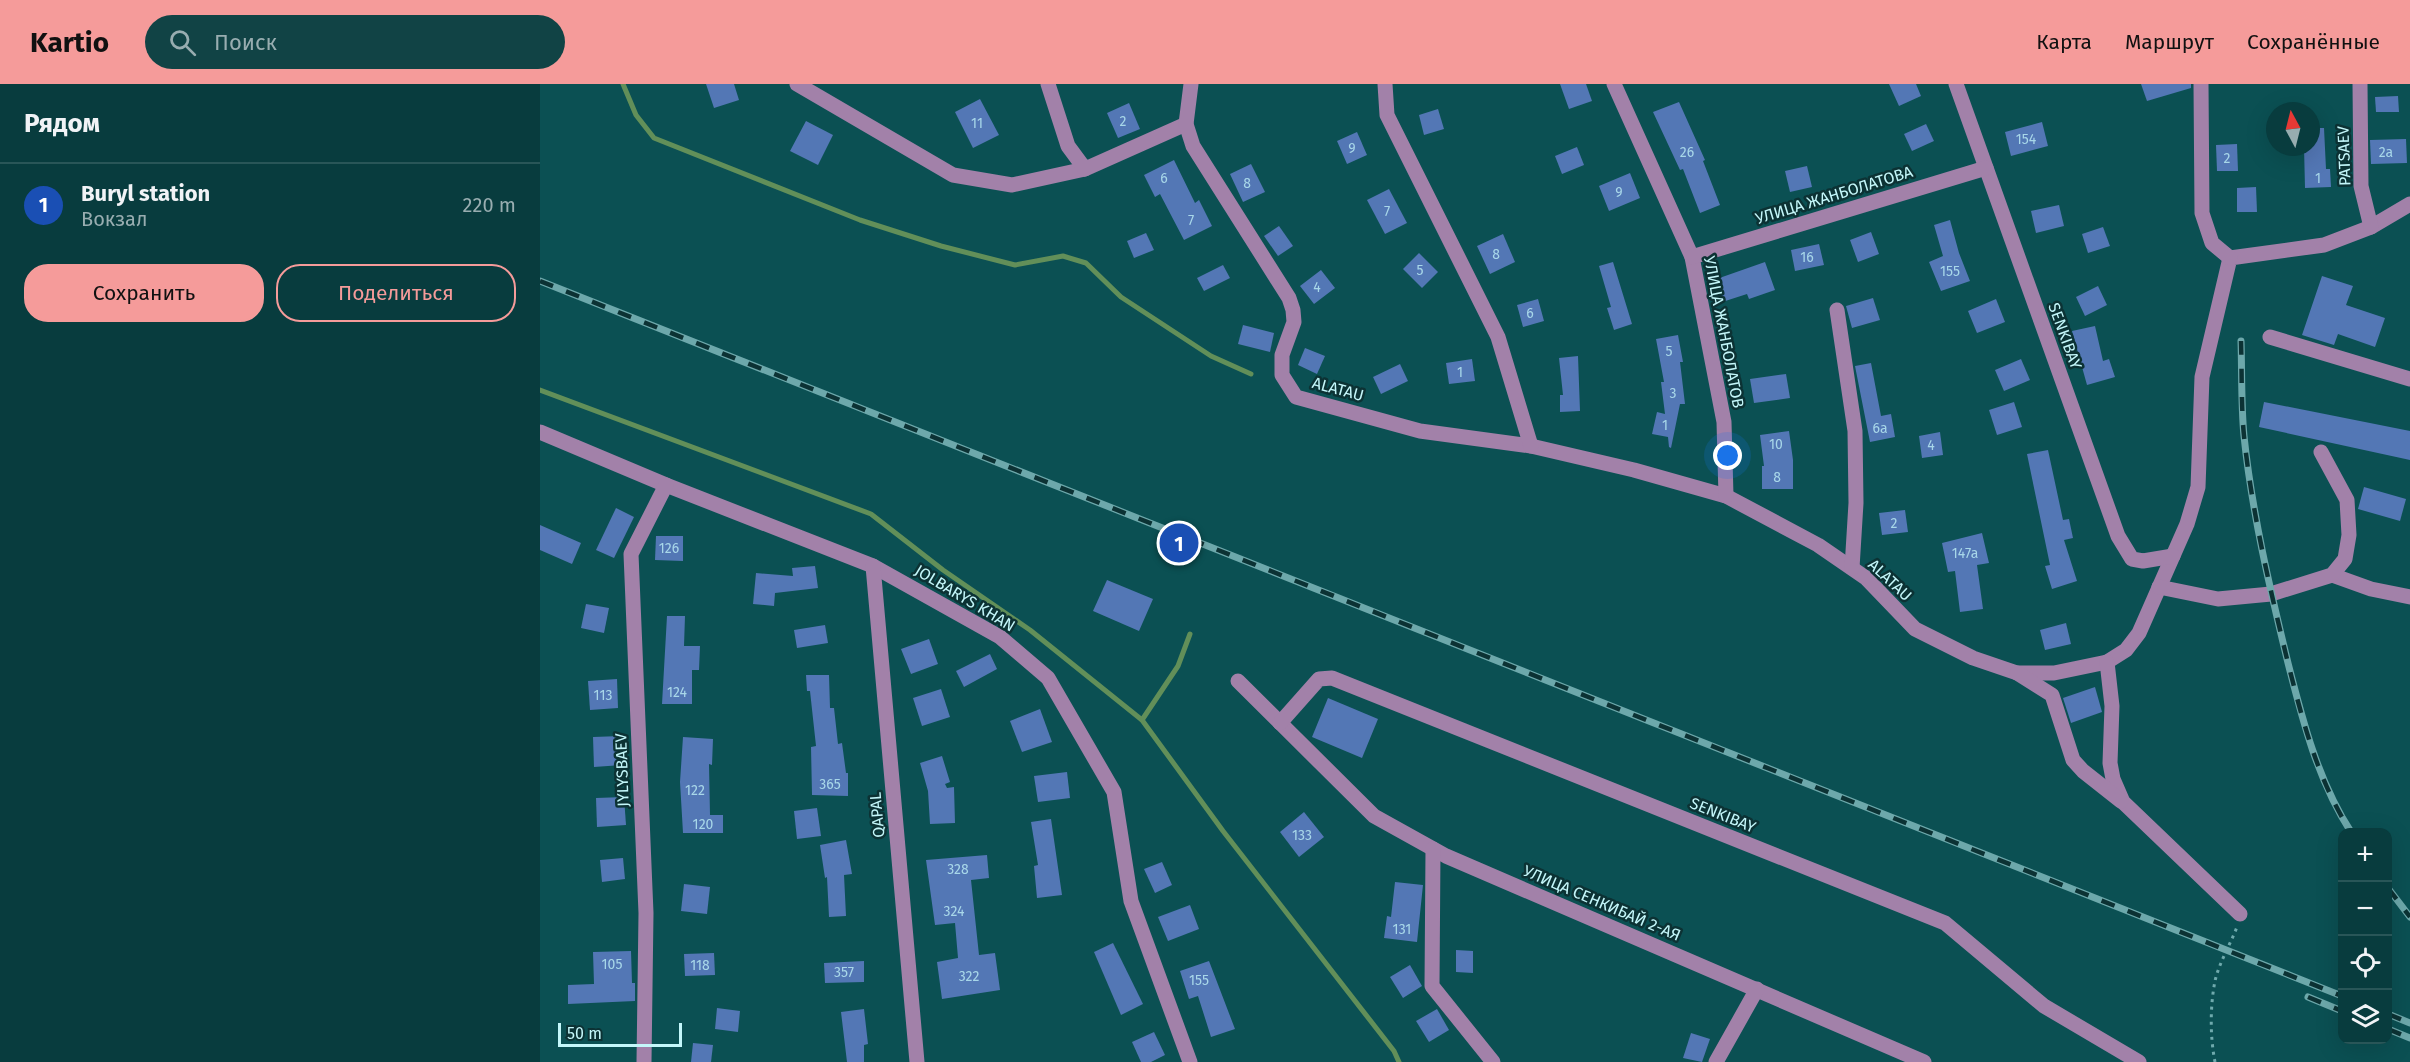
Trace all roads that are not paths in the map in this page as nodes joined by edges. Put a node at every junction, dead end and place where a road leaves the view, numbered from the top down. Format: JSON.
{"nodes":[{"id":1,"x":797,"y":84,"type":"edge"},
{"id":2,"x":1048,"y":84,"type":"edge"},
{"id":3,"x":1191,"y":84,"type":"edge"},
{"id":4,"x":1385,"y":84,"type":"edge"},
{"id":5,"x":1614,"y":84,"type":"edge"},
{"id":6,"x":1956,"y":84,"type":"edge"},
{"id":7,"x":2201,"y":84,"type":"edge"},
{"id":8,"x":2360,"y":84,"type":"edge"},
{"id":9,"x":1186,"y":124,"type":"junction"},
{"id":10,"x":1986,"y":168,"type":"junction"},
{"id":11,"x":1085,"y":169,"type":"junction"},
{"id":12,"x":2410,"y":204,"type":"edge"},
{"id":13,"x":2371,"y":226,"type":"junction"},
{"id":14,"x":1692,"y":256,"type":"junction"},
{"id":15,"x":2230,"y":258,"type":"junction"},
{"id":16,"x":1837,"y":310,"type":"dead end"},
{"id":17,"x":2270,"y":337,"type":"dead end"},
{"id":18,"x":2410,"y":380,"type":"edge"},
{"id":19,"x":540,"y":432,"type":"edge"},
{"id":20,"x":1531,"y":446,"type":"junction"},
{"id":21,"x":2321,"y":452,"type":"dead end"},
{"id":22,"x":666,"y":485,"type":"junction"},
{"id":23,"x":1726,"y":496,"type":"junction"},
{"id":24,"x":2173,"y":556,"type":"junction"},
{"id":25,"x":873,"y":566,"type":"junction"},
{"id":26,"x":1852,"y":568,"type":"junction"},
{"id":27,"x":2332,"y":575,"type":"junction"},
{"id":28,"x":2159,"y":587,"type":"junction"},
{"id":29,"x":2410,"y":597,"type":"edge"},
{"id":30,"x":2107,"y":662,"type":"junction"},
{"id":31,"x":2017,"y":673,"type":"junction"},
{"id":32,"x":1238,"y":681,"type":"dead end"},
{"id":33,"x":1280,"y":723,"type":"junction"},
{"id":34,"x":2122,"y":802,"type":"junction"},
{"id":35,"x":1433,"y":849,"type":"junction"},
{"id":36,"x":2240,"y":914,"type":"road end"},
{"id":37,"x":1757,"y":989,"type":"junction"},
{"id":38,"x":2115,"y":1056,"type":"edge"},
{"id":39,"x":1904,"y":1058,"type":"edge"},
{"id":40,"x":644,"y":1062,"type":"edge"},
{"id":41,"x":917,"y":1062,"type":"edge"},
{"id":42,"x":1190,"y":1062,"type":"edge"},
{"id":43,"x":1493,"y":1062,"type":"edge"},
{"id":44,"x":1716,"y":1062,"type":"edge"},
{"id":45,"x":1924,"y":1062,"type":"edge"},
{"id":46,"x":2139,"y":1062,"type":"edge"}],
"edges":[{"from":1,"to":11,"type":"street"},
{"from":2,"to":11,"type":"street"},
{"from":3,"to":9,"type":"street"},
{"from":4,"to":20,"type":"street"},
{"from":5,"to":14,"type":"street","name":"УЛИЦА ЖАНБОЛАТОВ"},
{"from":6,"to":10,"type":"street","name":"SENKIBAY"},
{"from":7,"to":15,"type":"street"},
{"from":8,"to":13,"type":"street","name":"PATSAEV"},
{"from":9,"to":11,"type":"street"},
{"from":9,"to":20,"type":"street","name":"ALATAU"},
{"from":10,"to":14,"type":"street","name":"УЛИЦА ЖАНБОЛАТОВА"},
{"from":10,"to":24,"type":"street","name":"SENKIBAY"},
{"from":12,"to":13,"type":"street"},
{"from":13,"to":15,"type":"street"},
{"from":14,"to":23,"type":"street","name":"УЛИЦА ЖАНБОЛАТОВ"},
{"from":15,"to":24,"type":"street","name":"ALATAU"},
{"from":16,"to":26,"type":"street"},
{"from":17,"to":18,"type":"street"},
{"from":19,"to":22,"type":"street","name":"JOLBARYS KHAN"},
{"from":20,"to":23,"type":"street","name":"ALATAU"},
{"from":21,"to":27,"type":"street"},
{"from":22,"to":25,"type":"street","name":"JOLBARYS KHAN"},
{"from":22,"to":40,"type":"street","name":"JYLYSBAEV"},
{"from":23,"to":26,"type":"street","name":"ALATAU"},
{"from":24,"to":28,"type":"street","name":"ALATAU"},
{"from":25,"to":41,"type":"street","name":"QAPAL"},
{"from":25,"to":42,"type":"street","name":"JOLBARYS KHAN"},
{"from":26,"to":31,"type":"street","name":"ALATAU"},
{"from":27,"to":28,"type":"street"},
{"from":27,"to":29,"type":"street"},
{"from":28,"to":30,"type":"street","name":"ALATAU"},
{"from":30,"to":31,"type":"street","name":"ALATAU"},
{"from":30,"to":34,"type":"street"},
{"from":31,"to":34,"type":"street"},
{"from":32,"to":33,"type":"street","name":"УЛИЦА СЕНКИБАЙ 2-АЯ"},
{"from":33,"to":35,"type":"street","name":"УЛИЦА СЕНКИБАЙ 2-АЯ"},
{"from":33,"to":38,"type":"street","name":"SENKIBAY"},
{"from":34,"to":36,"type":"street"},
{"from":35,"to":37,"type":"street","name":"УЛИЦА СЕНКИБАЙ 2-АЯ"},
{"from":35,"to":43,"type":"street"},
{"from":37,"to":39,"type":"street","name":"УЛИЦА СЕНКИБАЙ 2-АЯ"},
{"from":37,"to":44,"type":"street"},
{"from":38,"to":46,"type":"street","name":"SENKIBAY"},
{"from":39,"to":45,"type":"street","name":"УЛИЦА СЕНКИБАЙ 2-АЯ"}]}
